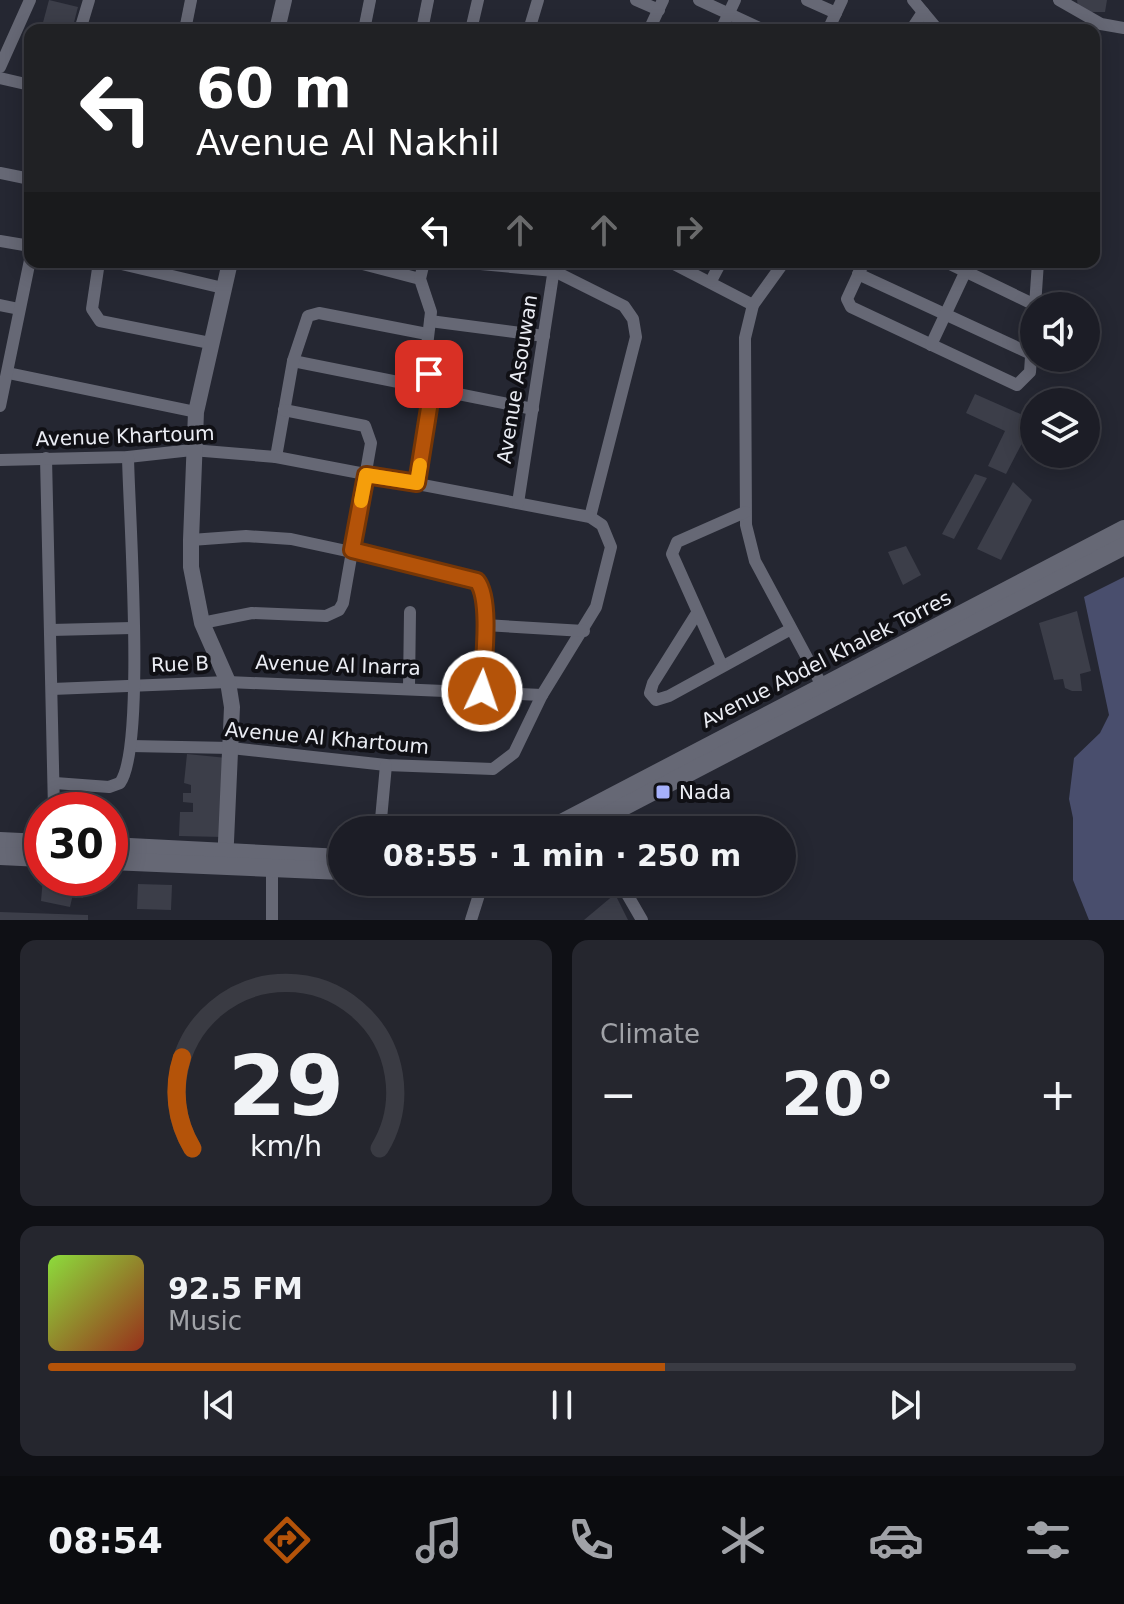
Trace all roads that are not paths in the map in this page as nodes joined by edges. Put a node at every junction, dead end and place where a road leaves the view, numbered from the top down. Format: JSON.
{"nodes":[{"id":1,"x":30,"y":0,"type":"edge"},
{"id":2,"x":191,"y":0,"type":"edge"},
{"id":3,"x":284,"y":0,"type":"edge"},
{"id":4,"x":370,"y":0,"type":"edge"},
{"id":5,"x":428,"y":0,"type":"edge"},
{"id":6,"x":478,"y":0,"type":"edge"},
{"id":7,"x":538,"y":0,"type":"edge"},
{"id":8,"x":636,"y":0,"type":"edge"},
{"id":9,"x":699,"y":0,"type":"edge"},
{"id":10,"x":735,"y":0,"type":"edge"},
{"id":11,"x":807,"y":0,"type":"edge"},
{"id":12,"x":842,"y":0,"type":"edge"},
{"id":13,"x":913,"y":0,"type":"edge"},
{"id":14,"x":1059,"y":0,"type":"edge"},
{"id":15,"x":86,"y":1,"type":"edge"},
{"id":16,"x":661,"y":5,"type":"edge"},
{"id":17,"x":923,"y":12,"type":"junction"},
{"id":18,"x":729,"y":13,"type":"junction"},
{"id":19,"x":836,"y":13,"type":"junction"},
{"id":20,"x":81,"y":24,"type":"edge"},
{"id":21,"x":186,"y":24,"type":"edge"},
{"id":22,"x":278,"y":24,"type":"edge"},
{"id":23,"x":365,"y":24,"type":"edge"},
{"id":24,"x":423,"y":24,"type":"edge"},
{"id":25,"x":472,"y":24,"type":"edge"},
{"id":26,"x":531,"y":24,"type":"edge"},
{"id":27,"x":652,"y":24,"type":"edge"},
{"id":28,"x":724,"y":24,"type":"edge"},
{"id":29,"x":752,"y":24,"type":"edge"},
{"id":30,"x":831,"y":24,"type":"edge"},
{"id":31,"x":915,"y":24,"type":"edge"},
{"id":32,"x":933,"y":24,"type":"edge"},
{"id":33,"x":1124,"y":28,"type":"edge"},
{"id":34,"x":4,"y":45,"type":"edge"},
{"id":35,"x":0,"y":67,"type":"edge"},
{"id":36,"x":0,"y":78,"type":"edge"},
{"id":37,"x":24,"y":84,"type":"edge"},
{"id":38,"x":0,"y":173,"type":"edge"},
{"id":39,"x":24,"y":178,"type":"edge"},
{"id":40,"x":0,"y":241,"type":"edge"},
{"id":41,"x":24,"y":245,"type":"edge"},
{"id":42,"x":28,"y":268,"type":"edge"},
{"id":43,"x":98,"y":268,"type":"edge"},
{"id":44,"x":138,"y":268,"type":"edge"},
{"id":45,"x":228,"y":268,"type":"edge"},
{"id":46,"x":384,"y":268,"type":"edge"},
{"id":47,"x":423,"y":268,"type":"edge"},
{"id":48,"x":555,"y":268,"type":"edge"},
{"id":49,"x":558,"y":268,"type":"edge"},
{"id":50,"x":683,"y":268,"type":"edge"},
{"id":51,"x":718,"y":268,"type":"edge"},
{"id":52,"x":780,"y":268,"type":"edge"},
{"id":53,"x":861,"y":268,"type":"edge"},
{"id":54,"x":968,"y":268,"type":"edge"},
{"id":55,"x":970,"y":268,"type":"edge"},
{"id":56,"x":1038,"y":268,"type":"edge"},
{"id":57,"x":420,"y":279,"type":"junction"},
{"id":58,"x":711,"y":281,"type":"junction"},
{"id":59,"x":223,"y":288,"type":"junction"},
{"id":60,"x":1036,"y":292,"type":"edge"},
{"id":61,"x":1020,"y":299,"type":"edge"},
{"id":62,"x":0,"y":305,"type":"edge"},
{"id":63,"x":753,"y":305,"type":"junction"},
{"id":64,"x":19,"y":309,"type":"junction"},
{"id":65,"x":945,"y":315,"type":"junction"},
{"id":66,"x":430,"y":321,"type":"junction"},
{"id":67,"x":427,"y":334,"type":"junction"},
{"id":68,"x":544,"y":336,"type":"junction"},
{"id":69,"x":210,"y":343,"type":"junction"},
{"id":70,"x":931,"y":345,"type":"junction"},
{"id":71,"x":1020,"y":349,"type":"edge"},
{"id":72,"x":293,"y":361,"type":"junction"},
{"id":73,"x":1030,"y":372,"type":"edge"},
{"id":74,"x":8,"y":373,"type":"junction"},
{"id":75,"x":432,"y":389,"type":"junction"},
{"id":76,"x":0,"y":406,"type":"edge"},
{"id":77,"x":533,"y":409,"type":"junction"},
{"id":78,"x":284,"y":410,"type":"junction"},
{"id":79,"x":196,"y":412,"type":"junction"},
{"id":80,"x":192,"y":450,"type":"junction"},
{"id":81,"x":128,"y":457,"type":"junction"},
{"id":82,"x":276,"y":457,"type":"junction"},
{"id":83,"x":46,"y":458,"type":"junction"},
{"id":84,"x":0,"y":460,"type":"edge"},
{"id":85,"x":366,"y":475,"type":"junction"},
{"id":86,"x":417,"y":483,"type":"junction"},
{"id":87,"x":518,"y":503,"type":"junction"},
{"id":88,"x":745,"y":512,"type":"junction"},
{"id":89,"x":590,"y":517,"type":"junction"},
{"id":90,"x":1124,"y":529,"type":"edge"},
{"id":91,"x":191,"y":540,"type":"junction"},
{"id":92,"x":1124,"y":546,"type":"edge"},
{"id":93,"x":352,"y":550,"type":"junction"},
{"id":94,"x":410,"y":612,"type":"dead end"},
{"id":95,"x":697,"y":613,"type":"junction"},
{"id":96,"x":202,"y":623,"type":"junction"},
{"id":97,"x":485,"y":625,"type":"junction"},
{"id":98,"x":132,"y":628,"type":"junction"},
{"id":99,"x":791,"y":629,"type":"junction"},
{"id":100,"x":51,"y":630,"type":"junction"},
{"id":101,"x":584,"y":631,"type":"junction"},
{"id":102,"x":722,"y":666,"type":"junction"},
{"id":103,"x":228,"y":682,"type":"junction"},
{"id":104,"x":135,"y":686,"type":"junction"},
{"id":105,"x":409,"y":687,"type":"junction"},
{"id":106,"x":52,"y":689,"type":"junction"},
{"id":107,"x":482,"y":691,"type":"junction"},
{"id":108,"x":825,"y":692,"type":"junction"},
{"id":109,"x":542,"y":695,"type":"junction"},
{"id":110,"x":131,"y":746,"type":"junction"},
{"id":111,"x":231,"y":748,"type":"junction"},
{"id":112,"x":386,"y":765,"type":"junction"},
{"id":113,"x":55,"y":783,"type":"junction"},
{"id":114,"x":55,"y":792,"type":"edge"},
{"id":115,"x":381,"y":816,"type":"edge"},
{"id":116,"x":576,"y":816,"type":"edge"},
{"id":117,"x":607,"y":816,"type":"edge"},
{"id":118,"x":0,"y":841,"type":"edge"},
{"id":119,"x":24,"y":842,"type":"edge"},
{"id":120,"x":128,"y":848,"type":"edge"},
{"id":121,"x":0,"y":856,"type":"edge"},
{"id":122,"x":24,"y":857,"type":"edge"},
{"id":123,"x":328,"y":858,"type":"edge"},
{"id":124,"x":225,"y":859,"type":"junction"},
{"id":125,"x":128,"y":861,"type":"edge"},
{"id":126,"x":272,"y":868,"type":"junction"},
{"id":127,"x":328,"y":870,"type":"edge"},
{"id":128,"x":480,"y":896,"type":"edge"},
{"id":129,"x":628,"y":896,"type":"edge"},
{"id":130,"x":476,"y":917,"type":"edge"},
{"id":131,"x":272,"y":920,"type":"edge"},
{"id":132,"x":642,"y":920,"type":"edge"}],
"edges":[{"from":1,"to":34,"type":"street"},
{"from":2,"to":21,"type":"street"},
{"from":3,"to":22,"type":"street"},
{"from":4,"to":23,"type":"street"},
{"from":5,"to":24,"type":"street"},
{"from":6,"to":25,"type":"street"},
{"from":7,"to":26,"type":"street"},
{"from":8,"to":16,"type":"street"},
{"from":9,"to":18,"type":"street"},
{"from":10,"to":18,"type":"street"},
{"from":11,"to":19,"type":"street"},
{"from":12,"to":19,"type":"street"},
{"from":13,"to":17,"type":"street"},
{"from":14,"to":33,"type":"street"},
{"from":15,"to":20,"type":"street"},
{"from":16,"to":27,"type":"street"},
{"from":17,"to":31,"type":"street"},
{"from":17,"to":32,"type":"street"},
{"from":18,"to":28,"type":"street"},
{"from":18,"to":29,"type":"street"},
{"from":19,"to":30,"type":"street"},
{"from":34,"to":35,"type":"street"},
{"from":36,"to":37,"type":"street"},
{"from":38,"to":39,"type":"street"},
{"from":40,"to":41,"type":"street"},
{"from":42,"to":64,"type":"street"},
{"from":43,"to":69,"type":"street"},
{"from":44,"to":59,"type":"street"},
{"from":45,"to":59,"type":"street"},
{"from":46,"to":57,"type":"street"},
{"from":47,"to":57,"type":"street"},
{"from":48,"to":68,"type":"street","name":"Avenue Asouwan"},
{"from":49,"to":89,"type":"street"},
{"from":50,"to":58,"type":"street"},
{"from":51,"to":58,"type":"street"},
{"from":52,"to":63,"type":"street"},
{"from":53,"to":65,"type":"street"},
{"from":53,"to":70,"type":"street"},
{"from":54,"to":65,"type":"street"},
{"from":55,"to":61,"type":"street"},
{"from":56,"to":60,"type":"street"},
{"from":57,"to":66,"type":"street"},
{"from":58,"to":63,"type":"street"},
{"from":59,"to":69,"type":"street"},
{"from":62,"to":64,"type":"street"},
{"from":63,"to":88,"type":"street"},
{"from":64,"to":74,"type":"street"},
{"from":65,"to":70,"type":"street"},
{"from":65,"to":71,"type":"street"},
{"from":66,"to":67,"type":"street"},
{"from":66,"to":68,"type":"street"},
{"from":67,"to":72,"type":"street"},
{"from":67,"to":75,"type":"street"},
{"from":68,"to":77,"type":"street","name":"Avenue Asouwan"},
{"from":69,"to":79,"type":"street"},
{"from":70,"to":73,"type":"street"},
{"from":72,"to":75,"type":"street"},
{"from":72,"to":78,"type":"street"},
{"from":74,"to":76,"type":"street"},
{"from":74,"to":79,"type":"street"},
{"from":75,"to":77,"type":"street"},
{"from":75,"to":86,"type":"street"},
{"from":77,"to":87,"type":"street","name":"Avenue Asouwan"},
{"from":78,"to":82,"type":"street"},
{"from":78,"to":85,"type":"street"},
{"from":79,"to":80,"type":"street"},
{"from":80,"to":81,"type":"street","name":"Avenue Khartoum"},
{"from":80,"to":82,"type":"street","name":"Avenue Khartoum"},
{"from":80,"to":91,"type":"street"},
{"from":81,"to":83,"type":"street","name":"Avenue Khartoum"},
{"from":81,"to":98,"type":"street"},
{"from":82,"to":85,"type":"street","name":"Avenue Khartoum"},
{"from":83,"to":84,"type":"street","name":"Avenue Khartoum"},
{"from":83,"to":100,"type":"street"},
{"from":85,"to":86,"type":"street","name":"Avenue Khartoum"},
{"from":85,"to":93,"type":"street"},
{"from":86,"to":87,"type":"street","name":"Avenue Khartoum"},
{"from":87,"to":89,"type":"street","name":"Avenue Khartoum"},
{"from":88,"to":95,"type":"street"},
{"from":88,"to":99,"type":"street"},
{"from":89,"to":101,"type":"street"},
{"from":90,"to":108,"type":"main road","name":"Avenue Abdel Khalek Torres"},
{"from":91,"to":93,"type":"street"},
{"from":91,"to":96,"type":"street"},
{"from":92,"to":108,"type":"main road","name":"Avenue Abdel Khalek Torres"},
{"from":93,"to":96,"type":"street"},
{"from":93,"to":97,"type":"street"},
{"from":94,"to":105,"type":"street"},
{"from":95,"to":102,"type":"street"},
{"from":95,"to":102,"type":"street"},
{"from":96,"to":103,"type":"street"},
{"from":97,"to":101,"type":"street"},
{"from":97,"to":107,"type":"street"},
{"from":98,"to":100,"type":"street"},
{"from":98,"to":104,"type":"street"},
{"from":99,"to":102,"type":"street"},
{"from":99,"to":108,"type":"street"},
{"from":100,"to":106,"type":"street"},
{"from":101,"to":109,"type":"street"},
{"from":103,"to":104,"type":"street","name":"Rue B"},
{"from":103,"to":105,"type":"street","name":"Avenue Al Inarra"},
{"from":103,"to":111,"type":"street"},
{"from":104,"to":106,"type":"street","name":"Rue B"},
{"from":104,"to":110,"type":"street"},
{"from":105,"to":107,"type":"street","name":"Avenue Al Inarra"},
{"from":106,"to":113,"type":"street"},
{"from":107,"to":109,"type":"street","name":"Avenue Al Inarra"},
{"from":108,"to":116,"type":"main road","name":"Avenue Abdel Khalek Torres"},
{"from":108,"to":117,"type":"main road","name":"Avenue Abdel Khalek Torres"},
{"from":109,"to":112,"type":"street","name":"Avenue Al Khartoum"},
{"from":110,"to":111,"type":"street","name":"Avenue Al Khartoum"},
{"from":110,"to":113,"type":"street"},
{"from":111,"to":112,"type":"street","name":"Avenue Al Khartoum"},
{"from":111,"to":124,"type":"street"},
{"from":112,"to":115,"type":"street"},
{"from":113,"to":114,"type":"street"},
{"from":118,"to":119,"type":"main road"},
{"from":120,"to":124,"type":"main road"},
{"from":121,"to":122,"type":"main road"},
{"from":123,"to":124,"type":"main road"},
{"from":124,"to":125,"type":"main road"},
{"from":124,"to":126,"type":"main road"},
{"from":126,"to":127,"type":"main road"},
{"from":126,"to":131,"type":"street"},
{"from":128,"to":130,"type":"street"},
{"from":129,"to":132,"type":"street"}]}
